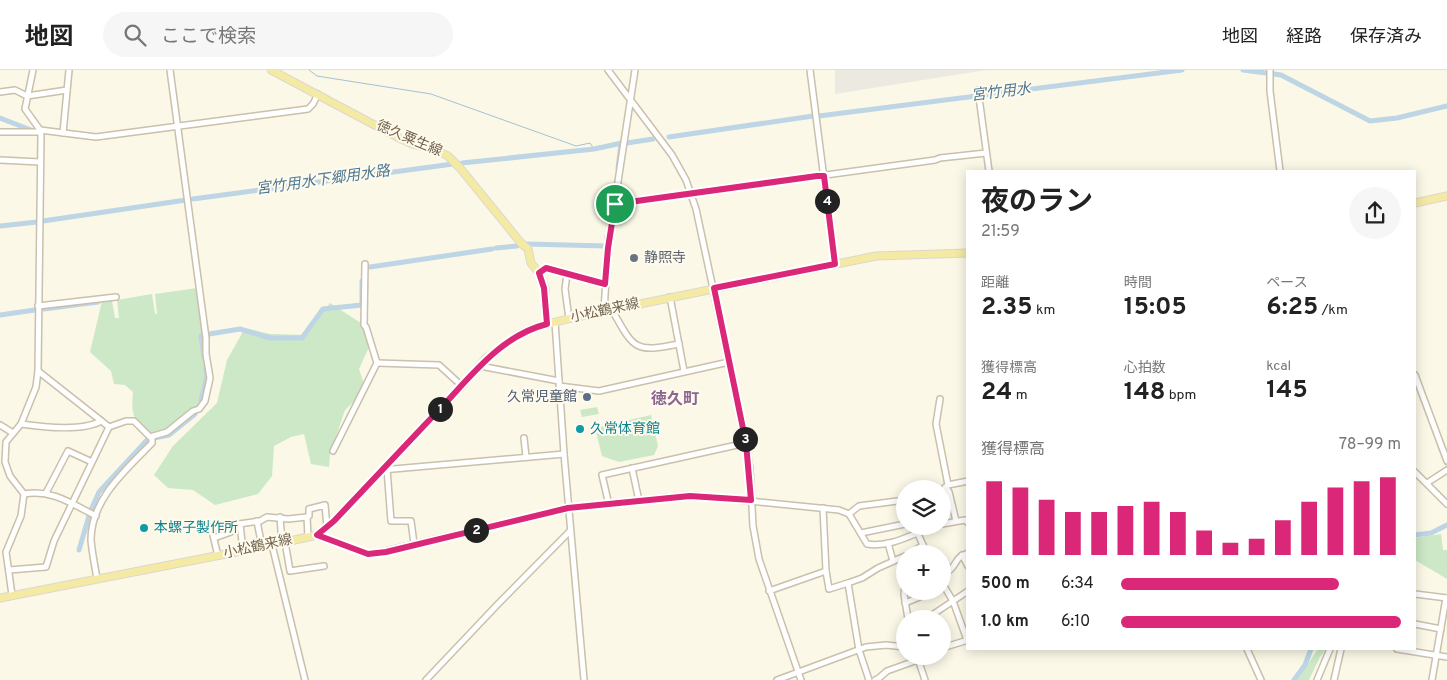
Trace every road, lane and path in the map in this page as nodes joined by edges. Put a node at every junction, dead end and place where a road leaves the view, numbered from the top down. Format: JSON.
{"nodes":[{"id":1,"x":33,"y":70,"type":"edge"},
{"id":2,"x":69,"y":70,"type":"edge"},
{"id":3,"x":170,"y":70,"type":"edge"},
{"id":4,"x":271,"y":70,"type":"edge"},
{"id":5,"x":608,"y":70,"type":"edge"},
{"id":6,"x":635,"y":70,"type":"edge"},
{"id":7,"x":810,"y":70,"type":"edge"},
{"id":8,"x":1270,"y":70,"type":"edge"},
{"id":9,"x":67,"y":90,"type":"junction"},
{"id":10,"x":978,"y":90,"type":"dead end"},
{"id":11,"x":0,"y":92,"type":"edge"},
{"id":12,"x":318,"y":94,"type":"junction"},
{"id":13,"x":28,"y":96,"type":"junction"},
{"id":14,"x":631,"y":98,"type":"junction"},
{"id":15,"x":178,"y":126,"type":"junction"},
{"id":16,"x":40,"y":131,"type":"junction"},
{"id":17,"x":0,"y":132,"type":"edge"},
{"id":18,"x":63,"y":133,"type":"junction"},
{"id":19,"x":986,"y":153,"type":"junction"},
{"id":20,"x":0,"y":160,"type":"edge"},
{"id":21,"x":40,"y":162,"type":"junction"},
{"id":22,"x":989,"y":170,"type":"edge"},
{"id":23,"x":1280,"y":170,"type":"edge"},
{"id":24,"x":824,"y":176,"type":"junction"},
{"id":25,"x":691,"y":194,"type":"junction"},
{"id":26,"x":1447,"y":196,"type":"edge"},
{"id":27,"x":1416,"y":202,"type":"edge"},
{"id":28,"x":615,"y":204,"type":"junction"},
{"id":29,"x":966,"y":253,"type":"edge"},
{"id":30,"x":365,"y":264,"type":"dead end"},
{"id":31,"x":835,"y":264,"type":"junction"},
{"id":32,"x":539,"y":273,"type":"junction"},
{"id":33,"x":566,"y":274,"type":"junction"},
{"id":34,"x":605,"y":284,"type":"junction"},
{"id":35,"x":714,"y":288,"type":"junction"},
{"id":36,"x":116,"y":297,"type":"dead end"},
{"id":37,"x":670,"y":297,"type":"junction"},
{"id":38,"x":38,"y":306,"type":"junction"},
{"id":39,"x":612,"y":310,"type":"junction"},
{"id":40,"x":604,"y":311,"type":"junction"},
{"id":41,"x":569,"y":319,"type":"junction"},
{"id":42,"x":555,"y":322,"type":"junction"},
{"id":43,"x":547,"y":324,"type":"junction"},
{"id":44,"x":679,"y":344,"type":"junction"},
{"id":45,"x":729,"y":362,"type":"junction"},
{"id":46,"x":377,"y":364,"type":"junction"},
{"id":47,"x":480,"y":366,"type":"junction"},
{"id":48,"x":38,"y":371,"type":"junction"},
{"id":49,"x":684,"y":371,"type":"junction"},
{"id":50,"x":559,"y":384,"type":"junction"},
{"id":51,"x":462,"y":386,"type":"junction"},
{"id":52,"x":1418,"y":388,"type":"edge"},
{"id":53,"x":940,"y":399,"type":"dead end"},
{"id":54,"x":101,"y":421,"type":"junction"},
{"id":55,"x":21,"y":424,"type":"junction"},
{"id":56,"x":0,"y":425,"type":"edge"},
{"id":57,"x":109,"y":428,"type":"junction"},
{"id":58,"x":13,"y":433,"type":"junction"},
{"id":59,"x":152,"y":437,"type":"junction"},
{"id":60,"x":524,"y":438,"type":"dead end"},
{"id":61,"x":746,"y":443,"type":"junction"},
{"id":62,"x":333,"y":451,"type":"dead end"},
{"id":63,"x":564,"y":454,"type":"junction"},
{"id":64,"x":526,"y":457,"type":"junction"},
{"id":65,"x":1447,"y":461,"type":"edge"},
{"id":66,"x":92,"y":462,"type":"junction"},
{"id":67,"x":632,"y":468,"type":"junction"},
{"id":68,"x":384,"y":469,"type":"junction"},
{"id":69,"x":1447,"y":470,"type":"edge"},
{"id":70,"x":1416,"y":473,"type":"edge"},
{"id":71,"x":945,"y":480,"type":"edge"},
{"id":72,"x":966,"y":482,"type":"edge"},
{"id":73,"x":1427,"y":484,"type":"junction"},
{"id":74,"x":951,"y":486,"type":"edge"},
{"id":75,"x":46,"y":493,"type":"junction"},
{"id":76,"x":24,"y":494,"type":"junction"},
{"id":77,"x":751,"y":500,"type":"junction"},
{"id":78,"x":951,"y":500,"type":"edge"},
{"id":79,"x":639,"y":501,"type":"junction"},
{"id":80,"x":896,"y":501,"type":"edge"},
{"id":81,"x":72,"y":504,"type":"junction"},
{"id":82,"x":1447,"y":504,"type":"edge"},
{"id":83,"x":608,"y":505,"type":"junction"},
{"id":84,"x":568,"y":508,"type":"junction"},
{"id":85,"x":823,"y":508,"type":"junction"},
{"id":86,"x":849,"y":514,"type":"junction"},
{"id":87,"x":96,"y":516,"type":"junction"},
{"id":88,"x":280,"y":517,"type":"junction"},
{"id":89,"x":307,"y":517,"type":"junction"},
{"id":90,"x":257,"y":521,"type":"junction"},
{"id":91,"x":956,"y":521,"type":"junction"},
{"id":92,"x":966,"y":521,"type":"edge"},
{"id":93,"x":951,"y":522,"type":"edge"},
{"id":94,"x":240,"y":524,"type":"junction"},
{"id":95,"x":896,"y":526,"type":"edge"},
{"id":96,"x":211,"y":527,"type":"dead end"},
{"id":97,"x":327,"y":528,"type":"junction"},
{"id":98,"x":570,"y":531,"type":"junction"},
{"id":99,"x":861,"y":533,"type":"junction"},
{"id":100,"x":317,"y":535,"type":"junction"},
{"id":101,"x":908,"y":535,"type":"edge"},
{"id":102,"x":921,"y":535,"type":"edge"},
{"id":103,"x":308,"y":537,"type":"junction"},
{"id":104,"x":214,"y":538,"type":"junction"},
{"id":105,"x":284,"y":542,"type":"junction"},
{"id":106,"x":888,"y":543,"type":"junction"},
{"id":107,"x":414,"y":544,"type":"junction"},
{"id":108,"x":272,"y":545,"type":"junction"},
{"id":109,"x":923,"y":545,"type":"edge"},
{"id":110,"x":262,"y":547,"type":"junction"},
{"id":111,"x":243,"y":551,"type":"junction"},
{"id":112,"x":965,"y":554,"type":"edge"},
{"id":113,"x":218,"y":556,"type":"junction"},
{"id":114,"x":0,"y":559,"type":"edge"},
{"id":115,"x":8,"y":560,"type":"junction"},
{"id":116,"x":896,"y":560,"type":"edge"},
{"id":117,"x":893,"y":561,"type":"junction"},
{"id":118,"x":324,"y":566,"type":"dead end"},
{"id":119,"x":951,"y":568,"type":"edge"},
{"id":120,"x":9,"y":570,"type":"junction"},
{"id":121,"x":826,"y":571,"type":"junction"},
{"id":122,"x":97,"y":579,"type":"junction"},
{"id":123,"x":848,"y":583,"type":"junction"},
{"id":124,"x":769,"y":591,"type":"junction"},
{"id":125,"x":966,"y":592,"type":"edge"},
{"id":126,"x":1416,"y":594,"type":"edge"},
{"id":127,"x":12,"y":595,"type":"junction"},
{"id":128,"x":0,"y":598,"type":"edge"},
{"id":129,"x":951,"y":598,"type":"edge"},
{"id":130,"x":1447,"y":598,"type":"edge"},
{"id":131,"x":905,"y":600,"type":"edge"},
{"id":132,"x":913,"y":600,"type":"edge"},
{"id":133,"x":953,"y":601,"type":"junction"},
{"id":134,"x":906,"y":603,"type":"junction"},
{"id":135,"x":907,"y":610,"type":"edge"},
{"id":136,"x":940,"y":610,"type":"edge"},
{"id":137,"x":1416,"y":624,"type":"edge"},
{"id":138,"x":1441,"y":629,"type":"junction"},
{"id":139,"x":966,"y":637,"type":"edge"},
{"id":140,"x":966,"y":640,"type":"edge"},
{"id":141,"x":951,"y":645,"type":"edge"},
{"id":142,"x":896,"y":646,"type":"edge"},
{"id":143,"x":859,"y":650,"type":"junction"},
{"id":144,"x":1247,"y":650,"type":"edge"},
{"id":145,"x":1330,"y":650,"type":"edge"},
{"id":146,"x":1341,"y":650,"type":"edge"},
{"id":147,"x":1403,"y":650,"type":"edge"},
{"id":148,"x":1436,"y":656,"type":"junction"},
{"id":149,"x":1447,"y":657,"type":"edge"},
{"id":150,"x":901,"y":665,"type":"edge"},
{"id":151,"x":920,"y":665,"type":"edge"},
{"id":152,"x":798,"y":672,"type":"junction"},
{"id":153,"x":305,"y":680,"type":"edge"},
{"id":154,"x":426,"y":680,"type":"edge"},
{"id":155,"x":584,"y":680,"type":"edge"},
{"id":156,"x":777,"y":680,"type":"edge"},
{"id":157,"x":801,"y":680,"type":"edge"},
{"id":158,"x":869,"y":680,"type":"edge"},
{"id":159,"x":875,"y":680,"type":"edge"},
{"id":160,"x":925,"y":680,"type":"edge"},
{"id":161,"x":1261,"y":680,"type":"edge"},
{"id":162,"x":1317,"y":680,"type":"edge"},
{"id":163,"x":1334,"y":680,"type":"edge"},
{"id":164,"x":1432,"y":680,"type":"edge"}],
"edges":[{"from":1,"to":13,"type":"street"},
{"from":2,"to":9,"type":"street"},
{"from":3,"to":15,"type":"street"},
{"from":4,"to":12,"type":"main road","name":"徳久粟生線"},
{"from":5,"to":14,"type":"street"},
{"from":6,"to":14,"type":"street"},
{"from":7,"to":24,"type":"street"},
{"from":8,"to":23,"type":"street"},
{"from":9,"to":13,"type":"street"},
{"from":9,"to":18,"type":"street"},
{"from":10,"to":19,"type":"street"},
{"from":11,"to":13,"type":"street"},
{"from":12,"to":15,"type":"street"},
{"from":12,"to":32,"type":"main road","name":"徳久粟生線"},
{"from":13,"to":16,"type":"street"},
{"from":14,"to":25,"type":"street"},
{"from":14,"to":28,"type":"street"},
{"from":15,"to":18,"type":"street"},
{"from":15,"to":59,"type":"street"},
{"from":16,"to":17,"type":"street"},
{"from":16,"to":18,"type":"street"},
{"from":16,"to":21,"type":"street"},
{"from":19,"to":22,"type":"street"},
{"from":19,"to":24,"type":"street"},
{"from":20,"to":21,"type":"street"},
{"from":21,"to":38,"type":"street"},
{"from":24,"to":25,"type":"street"},
{"from":24,"to":31,"type":"street"},
{"from":25,"to":28,"type":"street"},
{"from":25,"to":35,"type":"street"},
{"from":26,"to":27,"type":"main road"},
{"from":28,"to":34,"type":"street"},
{"from":29,"to":31,"type":"main road","name":"小松鶴来線"},
{"from":30,"to":46,"type":"street"},
{"from":31,"to":35,"type":"main road","name":"小松鶴来線"},
{"from":32,"to":33,"type":"street"},
{"from":32,"to":43,"type":"main road","name":"徳久粟生線"},
{"from":33,"to":34,"type":"street"},
{"from":33,"to":41,"type":"street"},
{"from":34,"to":40,"type":"street"},
{"from":35,"to":37,"type":"main road","name":"小松鶴来線"},
{"from":35,"to":45,"type":"street"},
{"from":36,"to":38,"type":"street"},
{"from":37,"to":39,"type":"main road","name":"小松鶴来線"},
{"from":37,"to":44,"type":"street"},
{"from":38,"to":48,"type":"street"},
{"from":39,"to":40,"type":"main road","name":"小松鶴来線"},
{"from":39,"to":44,"type":"street"},
{"from":40,"to":41,"type":"main road","name":"小松鶴来線"},
{"from":41,"to":42,"type":"main road","name":"小松鶴来線"},
{"from":42,"to":43,"type":"main road","name":"小松鶴来線"},
{"from":42,"to":50,"type":"street"},
{"from":43,"to":47,"type":"main road","name":"小松鶴来線"},
{"from":44,"to":49,"type":"street"},
{"from":45,"to":49,"type":"street"},
{"from":45,"to":61,"type":"street"},
{"from":46,"to":51,"type":"street"},
{"from":46,"to":62,"type":"street"},
{"from":47,"to":50,"type":"street"},
{"from":47,"to":51,"type":"main road","name":"小松鶴来線"},
{"from":48,"to":54,"type":"street"},
{"from":48,"to":55,"type":"street"},
{"from":49,"to":50,"type":"street"},
{"from":50,"to":63,"type":"street"},
{"from":51,"to":68,"type":"main road","name":"小松鶴来線"},
{"from":52,"to":65,"type":"street"},
{"from":53,"to":71,"type":"street"},
{"from":54,"to":55,"type":"street"},
{"from":54,"to":57,"type":"street"},
{"from":55,"to":58,"type":"street"},
{"from":56,"to":58,"type":"street"},
{"from":57,"to":59,"type":"street"},
{"from":57,"to":66,"type":"street"},
{"from":58,"to":76,"type":"street"},
{"from":59,"to":87,"type":"street"},
{"from":60,"to":64,"type":"street"},
{"from":61,"to":67,"type":"street"},
{"from":61,"to":77,"type":"street"},
{"from":63,"to":64,"type":"street"},
{"from":63,"to":84,"type":"street"},
{"from":64,"to":68,"type":"street"},
{"from":66,"to":75,"type":"street"},
{"from":66,"to":81,"type":"street"},
{"from":67,"to":79,"type":"street"},
{"from":67,"to":83,"type":"street"},
{"from":68,"to":97,"type":"main road","name":"小松鶴来線"},
{"from":68,"to":107,"type":"street"},
{"from":69,"to":73,"type":"street"},
{"from":70,"to":73,"type":"street"},
{"from":72,"to":74,"type":"street"},
{"from":73,"to":82,"type":"street"},
{"from":75,"to":76,"type":"street"},
{"from":75,"to":81,"type":"street"},
{"from":76,"to":115,"type":"street"},
{"from":77,"to":79,"type":"street"},
{"from":77,"to":85,"type":"street"},
{"from":77,"to":124,"type":"street"},
{"from":78,"to":91,"type":"street"},
{"from":79,"to":83,"type":"street"},
{"from":80,"to":86,"type":"street"},
{"from":81,"to":87,"type":"street"},
{"from":81,"to":120,"type":"street"},
{"from":83,"to":84,"type":"street"},
{"from":84,"to":98,"type":"street"},
{"from":84,"to":107,"type":"street"},
{"from":85,"to":86,"type":"street"},
{"from":85,"to":121,"type":"street"},
{"from":86,"to":99,"type":"street"},
{"from":87,"to":122,"type":"street"},
{"from":88,"to":89,"type":"street"},
{"from":88,"to":90,"type":"street"},
{"from":88,"to":105,"type":"street"},
{"from":89,"to":97,"type":"street"},
{"from":89,"to":103,"type":"street"},
{"from":90,"to":94,"type":"street"},
{"from":90,"to":110,"type":"street"},
{"from":91,"to":92,"type":"street"},
{"from":91,"to":93,"type":"street"},
{"from":94,"to":104,"type":"street"},
{"from":94,"to":111,"type":"street"},
{"from":95,"to":99,"type":"street"},
{"from":96,"to":104,"type":"street"},
{"from":97,"to":100,"type":"main road","name":"小松鶴来線"},
{"from":98,"to":154,"type":"street"},
{"from":98,"to":155,"type":"street"},
{"from":99,"to":106,"type":"street"},
{"from":100,"to":103,"type":"main road","name":"小松鶴来線"},
{"from":100,"to":107,"type":"street"},
{"from":101,"to":106,"type":"street"},
{"from":102,"to":109,"type":"street"},
{"from":103,"to":105,"type":"main road","name":"小松鶴来線"},
{"from":104,"to":113,"type":"street"},
{"from":105,"to":108,"type":"main road","name":"小松鶴来線"},
{"from":105,"to":118,"type":"street"},
{"from":106,"to":117,"type":"street"},
{"from":108,"to":110,"type":"main road","name":"小松鶴来線"},
{"from":108,"to":153,"type":"street"},
{"from":110,"to":111,"type":"main road","name":"小松鶴来線"},
{"from":111,"to":113,"type":"main road","name":"小松鶴来線"},
{"from":112,"to":119,"type":"street"},
{"from":113,"to":122,"type":"main road","name":"小松鶴来線"},
{"from":114,"to":115,"type":"street"},
{"from":115,"to":120,"type":"street"},
{"from":116,"to":117,"type":"street"},
{"from":117,"to":123,"type":"street"},
{"from":120,"to":127,"type":"street"},
{"from":121,"to":123,"type":"street"},
{"from":121,"to":124,"type":"street"},
{"from":122,"to":127,"type":"main road","name":"小松鶴来線"},
{"from":123,"to":143,"type":"street"},
{"from":124,"to":152,"type":"street"},
{"from":125,"to":133,"type":"street"},
{"from":126,"to":130,"type":"street"},
{"from":127,"to":128,"type":"main road","name":"小松鶴来線"},
{"from":129,"to":133,"type":"street"},
{"from":130,"to":138,"type":"street"},
{"from":131,"to":134,"type":"street"},
{"from":132,"to":134,"type":"street"},
{"from":133,"to":136,"type":"street"},
{"from":133,"to":139,"type":"street"},
{"from":134,"to":135,"type":"street"},
{"from":137,"to":138,"type":"street"},
{"from":138,"to":148,"type":"street"},
{"from":140,"to":141,"type":"street"},
{"from":142,"to":143,"type":"street"},
{"from":143,"to":152,"type":"street"},
{"from":143,"to":158,"type":"street"},
{"from":144,"to":161,"type":"street"},
{"from":145,"to":162,"type":"street"},
{"from":146,"to":163,"type":"street"},
{"from":147,"to":148,"type":"street"},
{"from":148,"to":149,"type":"street"},
{"from":148,"to":164,"type":"street"},
{"from":150,"to":159,"type":"street"},
{"from":151,"to":160,"type":"street"},
{"from":152,"to":156,"type":"street"},
{"from":152,"to":157,"type":"street"}]}
